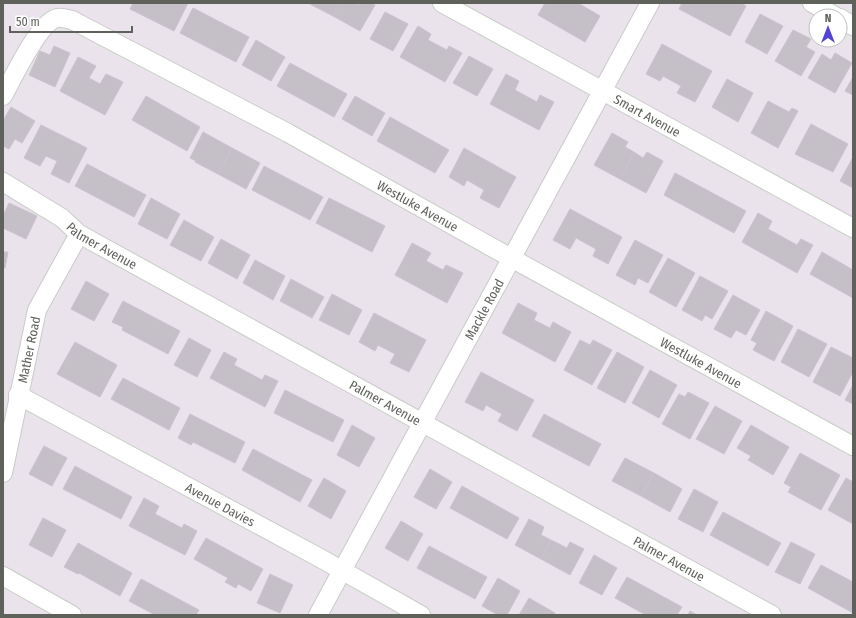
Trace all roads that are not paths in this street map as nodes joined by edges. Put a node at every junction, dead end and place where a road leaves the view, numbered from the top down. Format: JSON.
{"nodes":[{"id":1,"x":442,"y":3,"type":"edge"},
{"id":2,"x":650,"y":3,"type":"edge"},
{"id":3,"x":812,"y":3,"type":"edge"},
{"id":4,"x":821,"y":8,"type":"edge"},
{"id":5,"x":603,"y":90,"type":"junction"},
{"id":6,"x":5,"y":93,"type":"edge"},
{"id":7,"x":3,"y":182,"type":"edge"},
{"id":8,"x":853,"y":228,"type":"edge"},
{"id":9,"x":79,"y":234,"type":"junction"},
{"id":10,"x":510,"y":258,"type":"junction"},
{"id":11,"x":18,"y":395,"type":"junction"},
{"id":12,"x":421,"y":423,"type":"junction"},
{"id":13,"x":853,"y":446,"type":"edge"},
{"id":14,"x":3,"y":474,"type":"edge"},
{"id":15,"x":343,"y":571,"type":"junction"},
{"id":16,"x":3,"y":576,"type":"edge"},
{"id":17,"x":72,"y":615,"type":"edge"},
{"id":18,"x":318,"y":615,"type":"edge"},
{"id":19,"x":421,"y":615,"type":"edge"},
{"id":20,"x":772,"y":615,"type":"edge"}],
"edges":[{"from":1,"to":5,"type":"street","name":"Smart Avenue"},
{"from":2,"to":5,"type":"street","name":"Mackle Road"},
{"from":3,"to":4,"type":"street"},
{"from":5,"to":8,"type":"street","name":"Smart Avenue"},
{"from":5,"to":10,"type":"street","name":"Mackle Road"},
{"from":6,"to":10,"type":"street","name":"Westluke Avenue"},
{"from":7,"to":9,"type":"street","name":"Palmer Avenue"},
{"from":9,"to":11,"type":"street","name":"Mather Road"},
{"from":9,"to":12,"type":"street","name":"Palmer Avenue"},
{"from":10,"to":12,"type":"street","name":"Mackle Road"},
{"from":10,"to":13,"type":"street","name":"Westluke Avenue"},
{"from":11,"to":14,"type":"street","name":"Mather Road"},
{"from":11,"to":15,"type":"street","name":"Avenue Davies"},
{"from":12,"to":15,"type":"street","name":"Mackle Road"},
{"from":12,"to":20,"type":"street","name":"Palmer Avenue"},
{"from":15,"to":18,"type":"street","name":"Mackle Road"},
{"from":15,"to":19,"type":"street","name":"Avenue Davies"},
{"from":16,"to":17,"type":"street"}]}
